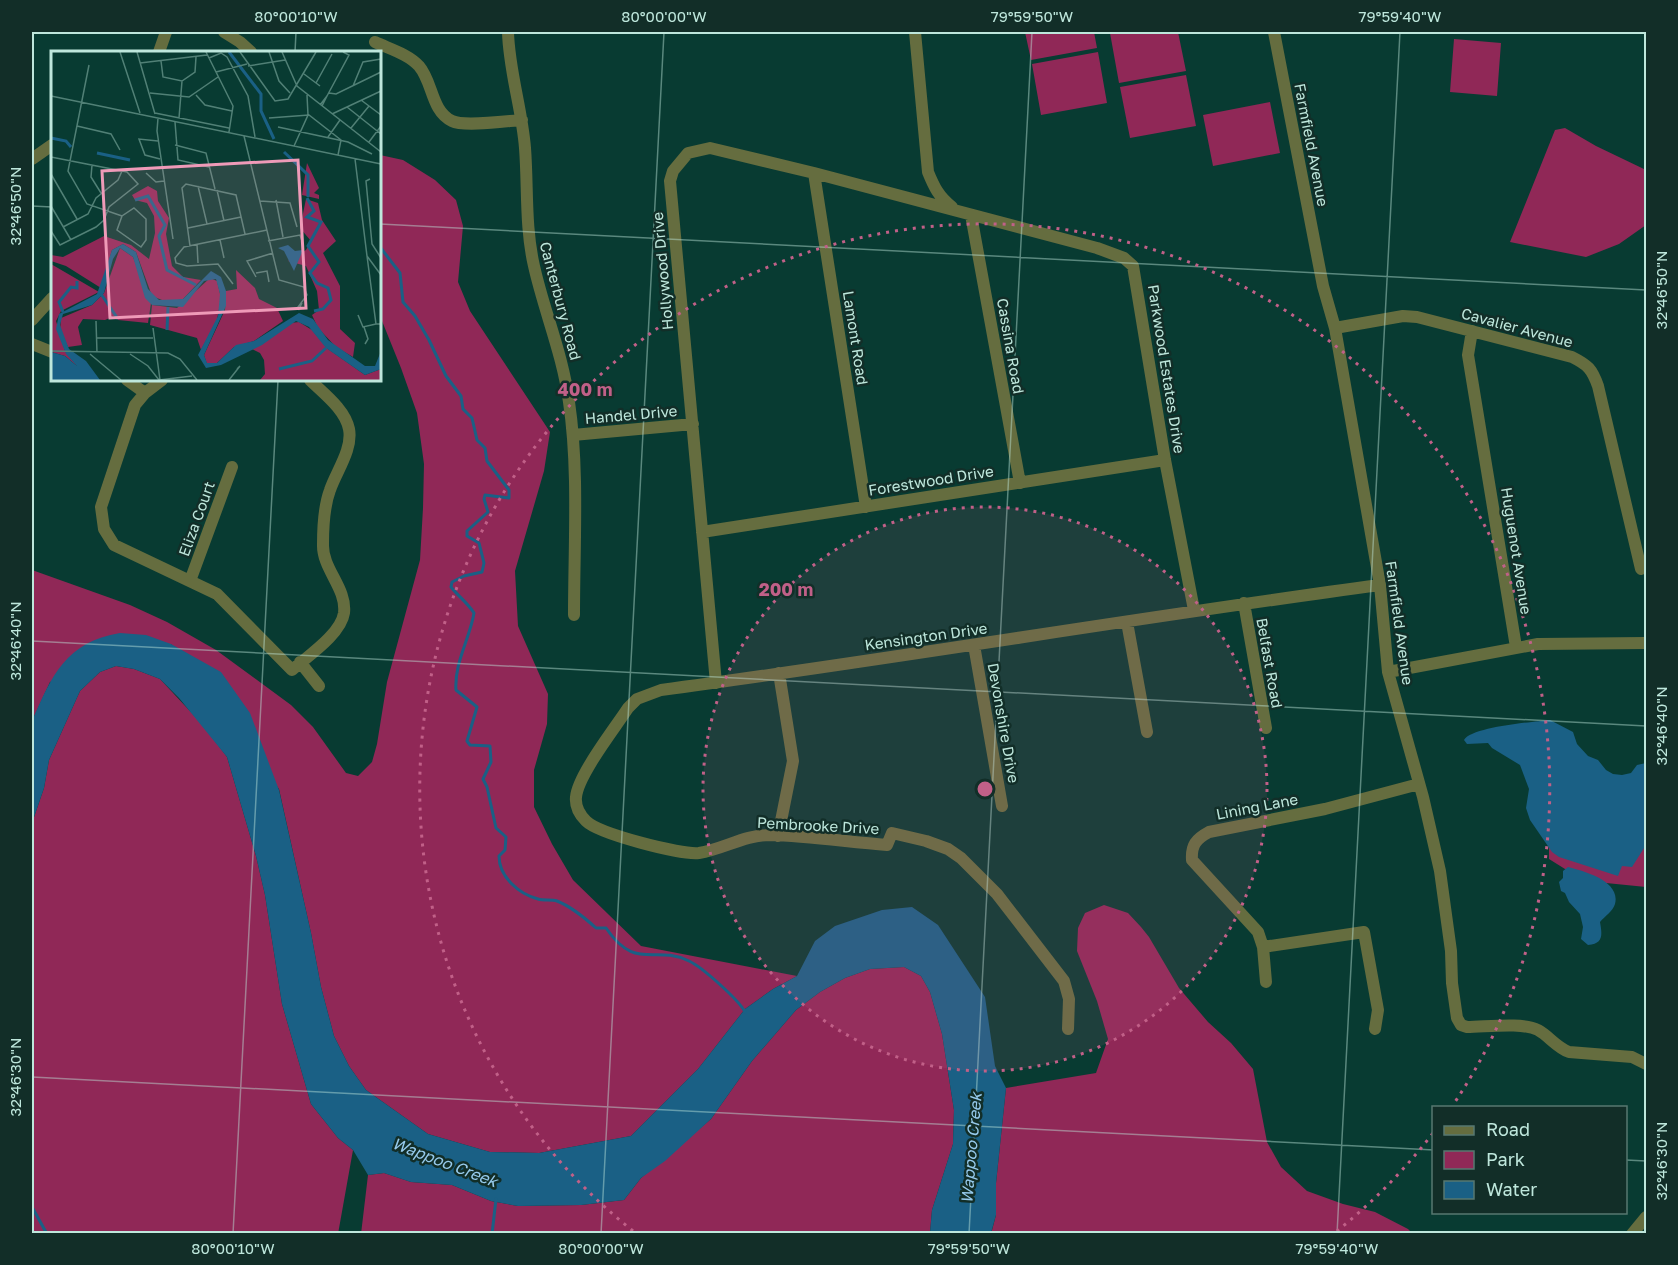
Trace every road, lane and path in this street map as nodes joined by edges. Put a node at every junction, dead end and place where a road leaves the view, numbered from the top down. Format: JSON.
{"nodes":[{"id":1,"x":166,"y":32,"type":"edge"},
{"id":2,"x":224,"y":32,"type":"edge"},
{"id":3,"x":508,"y":32,"type":"edge"},
{"id":4,"x":915,"y":32,"type":"edge"},
{"id":5,"x":1274,"y":32,"type":"edge"},
{"id":6,"x":375,"y":42,"type":"dead end"},
{"id":7,"x":159,"y":51,"type":"edge"},
{"id":8,"x":250,"y":51,"type":"edge"},
{"id":9,"x":522,"y":120,"type":"junction"},
{"id":10,"x":51,"y":146,"type":"edge"},
{"id":11,"x":32,"y":159,"type":"edge"},
{"id":12,"x":814,"y":173,"type":"junction"},
{"id":13,"x":956,"y":210,"type":"junction"},
{"id":14,"x":971,"y":215,"type":"junction"},
{"id":15,"x":51,"y":299,"type":"edge"},
{"id":16,"x":32,"y":320,"type":"edge"},
{"id":17,"x":1335,"y":328,"type":"junction"},
{"id":18,"x":1472,"y":331,"type":"junction"},
{"id":19,"x":32,"y":344,"type":"edge"},
{"id":20,"x":51,"y":352,"type":"edge"},
{"id":21,"x":128,"y":381,"type":"edge"},
{"id":22,"x":161,"y":381,"type":"edge"},
{"id":23,"x":311,"y":381,"type":"edge"},
{"id":24,"x":145,"y":393,"type":"junction"},
{"id":25,"x":693,"y":424,"type":"junction"},
{"id":26,"x":573,"y":435,"type":"junction"},
{"id":27,"x":1165,"y":460,"type":"junction"},
{"id":28,"x":232,"y":467,"type":"dead end"},
{"id":29,"x":1020,"y":483,"type":"junction"},
{"id":30,"x":866,"y":507,"type":"junction"},
{"id":31,"x":702,"y":532,"type":"junction"},
{"id":32,"x":1641,"y":569,"type":"dead end"},
{"id":33,"x":190,"y":581,"type":"junction"},
{"id":34,"x":1380,"y":585,"type":"junction"},
{"id":35,"x":1244,"y":603,"type":"junction"},
{"id":36,"x":1194,"y":610,"type":"junction"},
{"id":37,"x":574,"y":615,"type":"dead end"},
{"id":38,"x":1127,"y":622,"type":"junction"},
{"id":39,"x":1647,"y":643,"type":"edge"},
{"id":40,"x":974,"y":645,"type":"junction"},
{"id":41,"x":1516,"y":647,"type":"junction"},
{"id":42,"x":300,"y":662,"type":"junction"},
{"id":43,"x":1388,"y":672,"type":"junction"},
{"id":44,"x":779,"y":673,"type":"junction"},
{"id":45,"x":716,"y":683,"type":"junction"},
{"id":46,"x":319,"y":686,"type":"dead end"},
{"id":47,"x":1266,"y":728,"type":"dead end"},
{"id":48,"x":1148,"y":732,"type":"dead end"},
{"id":49,"x":1419,"y":784,"type":"junction"},
{"id":50,"x":1002,"y":806,"type":"dead end"},
{"id":51,"x":600,"y":830,"type":"joint"},
{"id":52,"x":778,"y":836,"type":"junction"},
{"id":53,"x":1263,"y":946,"type":"junction"},
{"id":54,"x":1266,"y":982,"type":"dead end"},
{"id":55,"x":1068,"y":1029,"type":"dead end"},
{"id":56,"x":1375,"y":1029,"type":"dead end"},
{"id":57,"x":1647,"y":1064,"type":"edge"},
{"id":58,"x":1644,"y":1224,"type":"edge"},
{"id":59,"x":1632,"y":1233,"type":"edge"}],
"edges":[{"from":1,"to":7,"type":"street"},
{"from":2,"to":8,"type":"street"},
{"from":3,"to":9,"type":"street","name":"Canterbury Road"},
{"from":4,"to":13,"type":"street"},
{"from":5,"to":17,"type":"street","name":"Farmfield Avenue"},
{"from":6,"to":9,"type":"street"},
{"from":9,"to":26,"type":"street","name":"Canterbury Road"},
{"from":10,"to":11,"type":"street"},
{"from":12,"to":13,"type":"street","name":"Hollywood Drive"},
{"from":12,"to":25,"type":"street","name":"Hollywood Drive"},
{"from":12,"to":30,"type":"street","name":"Lamont Road"},
{"from":13,"to":14,"type":"street","name":"Hollywood Drive"},
{"from":14,"to":27,"type":"street","name":"Parkwood Estates Drive"},
{"from":14,"to":29,"type":"street","name":"Cassina Road"},
{"from":15,"to":16,"type":"street"},
{"from":17,"to":18,"type":"street","name":"Cavalier Avenue"},
{"from":17,"to":34,"type":"street","name":"Farmfield Avenue"},
{"from":18,"to":32,"type":"street","name":"Cavalier Avenue"},
{"from":18,"to":41,"type":"street","name":"Huguenot Avenue"},
{"from":19,"to":20,"type":"street"},
{"from":21,"to":24,"type":"street"},
{"from":22,"to":24,"type":"street"},
{"from":23,"to":42,"type":"street"},
{"from":24,"to":33,"type":"street"},
{"from":25,"to":26,"type":"street","name":"Handel Drive"},
{"from":25,"to":31,"type":"street","name":"Hollywood Drive"},
{"from":26,"to":37,"type":"street","name":"Canterbury Road"},
{"from":27,"to":29,"type":"street","name":"Forestwood Drive"},
{"from":27,"to":36,"type":"street","name":"Parkwood Estates Drive"},
{"from":28,"to":33,"type":"street","name":"Eliza Court"},
{"from":29,"to":30,"type":"street","name":"Forestwood Drive"},
{"from":30,"to":31,"type":"street","name":"Forestwood Drive"},
{"from":31,"to":45,"type":"street","name":"Hollywood Drive"},
{"from":33,"to":42,"type":"street"},
{"from":34,"to":35,"type":"street","name":"Kensington Drive"},
{"from":34,"to":43,"type":"street","name":"Farmfield Avenue"},
{"from":35,"to":36,"type":"street","name":"Kensington Drive"},
{"from":35,"to":47,"type":"street","name":"Belfast Road"},
{"from":36,"to":38,"type":"street","name":"Kensington Drive"},
{"from":38,"to":40,"type":"street","name":"Kensington Drive"},
{"from":38,"to":48,"type":"street"},
{"from":39,"to":41,"type":"street"},
{"from":40,"to":44,"type":"street","name":"Kensington Drive"},
{"from":40,"to":50,"type":"street","name":"Devonshire Drive"},
{"from":41,"to":43,"type":"street"},
{"from":42,"to":46,"type":"street"},
{"from":43,"to":49,"type":"street","name":"Farmfield Avenue"},
{"from":44,"to":45,"type":"street","name":"Kensington Drive"},
{"from":44,"to":52,"type":"street"},
{"from":45,"to":51,"type":"street","name":"Kensington Drive"},
{"from":49,"to":53,"type":"street","name":"Lining Lane"},
{"from":49,"to":57,"type":"street","name":"Farmfield Avenue"},
{"from":51,"to":52,"type":"street","name":"Pembrooke Drive"},
{"from":52,"to":55,"type":"street","name":"Pembrooke Drive"},
{"from":53,"to":54,"type":"street","name":"Lining Lane"},
{"from":53,"to":56,"type":"street"},
{"from":58,"to":59,"type":"street"}]}
